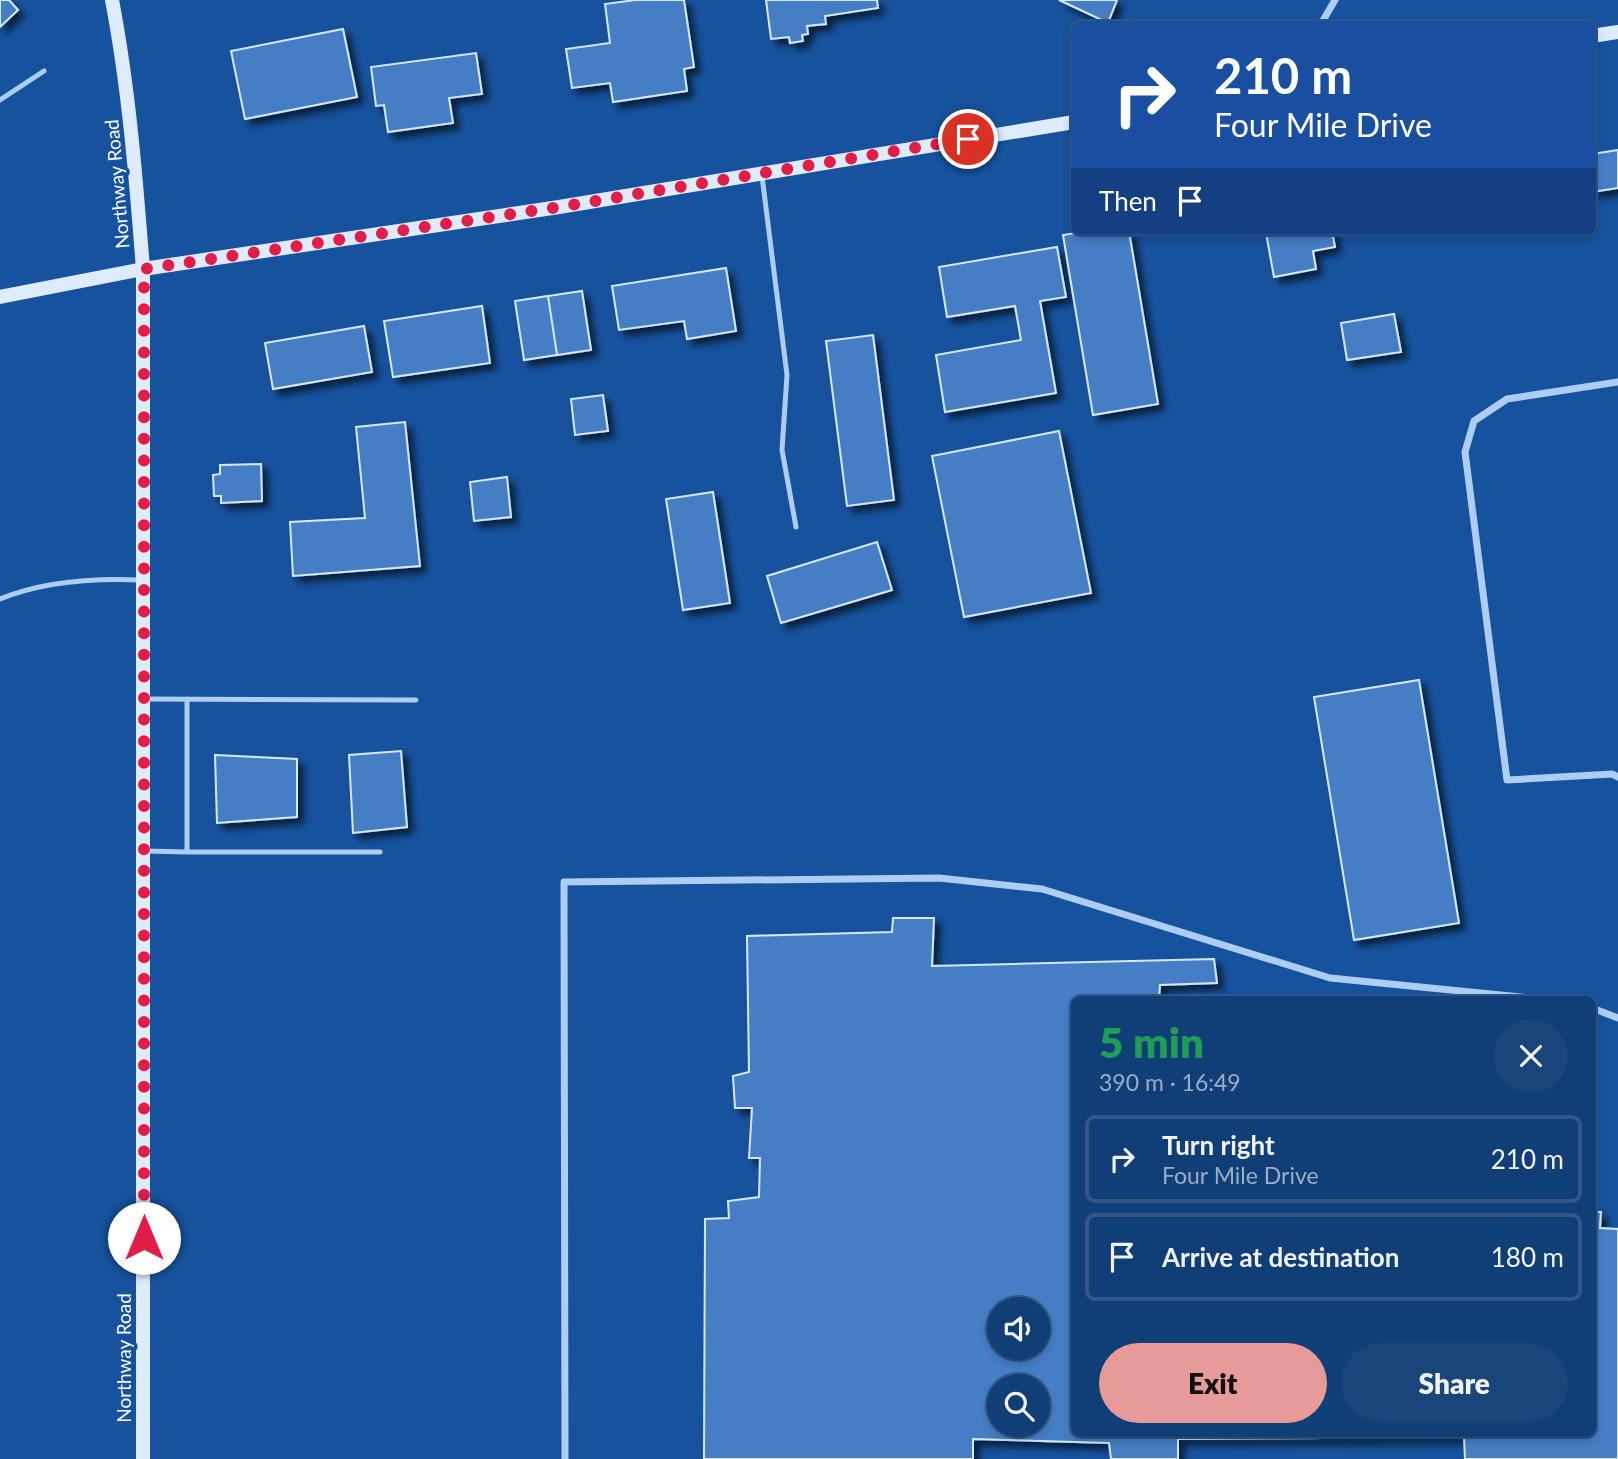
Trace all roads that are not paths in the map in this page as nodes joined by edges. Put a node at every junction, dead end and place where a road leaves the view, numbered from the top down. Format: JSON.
{"nodes":[{"id":1,"x":112,"y":0,"type":"edge"},
{"id":2,"x":1335,"y":0,"type":"edge"},
{"id":3,"x":1323,"y":21,"type":"edge"},
{"id":4,"x":1618,"y":32,"type":"edge"},
{"id":5,"x":1596,"y":35,"type":"edge"},
{"id":6,"x":44,"y":71,"type":"dead end"},
{"id":7,"x":0,"y":100,"type":"edge"},
{"id":8,"x":1071,"y":122,"type":"edge"},
{"id":9,"x":762,"y":173,"type":"junction"},
{"id":10,"x":144,"y":269,"type":"junction"},
{"id":11,"x":0,"y":297,"type":"edge"},
{"id":12,"x":1618,"y":383,"type":"edge"},
{"id":13,"x":796,"y":527,"type":"dead end"},
{"id":14,"x":144,"y":580,"type":"junction"},
{"id":15,"x":0,"y":599,"type":"edge"},
{"id":16,"x":144,"y":699,"type":"junction"},
{"id":17,"x":187,"y":699,"type":"junction"},
{"id":18,"x":416,"y":700,"type":"dead end"},
{"id":19,"x":1618,"y":777,"type":"edge"},
{"id":20,"x":144,"y":851,"type":"junction"},
{"id":21,"x":187,"y":852,"type":"junction"},
{"id":22,"x":380,"y":852,"type":"dead end"},
{"id":23,"x":1510,"y":996,"type":"edge"},
{"id":24,"x":1596,"y":1009,"type":"edge"},
{"id":25,"x":1618,"y":1017,"type":"edge"},
{"id":26,"x":144,"y":1459,"type":"edge"},
{"id":27,"x":565,"y":1459,"type":"edge"}],
"edges":[{"from":1,"to":10,"type":"street","name":"Northway Road"},
{"from":2,"to":3,"type":"street"},
{"from":4,"to":5,"type":"street"},
{"from":6,"to":7,"type":"lane"},
{"from":8,"to":9,"type":"street"},
{"from":9,"to":10,"type":"street"},
{"from":9,"to":13,"type":"lane"},
{"from":10,"to":11,"type":"street"},
{"from":10,"to":14,"type":"street","name":"Northway Road"},
{"from":12,"to":19,"type":"street"},
{"from":14,"to":15,"type":"lane"},
{"from":14,"to":16,"type":"street","name":"Northway Road"},
{"from":16,"to":17,"type":"lane"},
{"from":16,"to":20,"type":"street","name":"Northway Road"},
{"from":17,"to":18,"type":"lane"},
{"from":17,"to":21,"type":"lane"},
{"from":20,"to":21,"type":"lane"},
{"from":20,"to":26,"type":"street","name":"Northway Road"},
{"from":21,"to":22,"type":"lane"},
{"from":23,"to":27,"type":"street"},
{"from":24,"to":25,"type":"street"}]}
